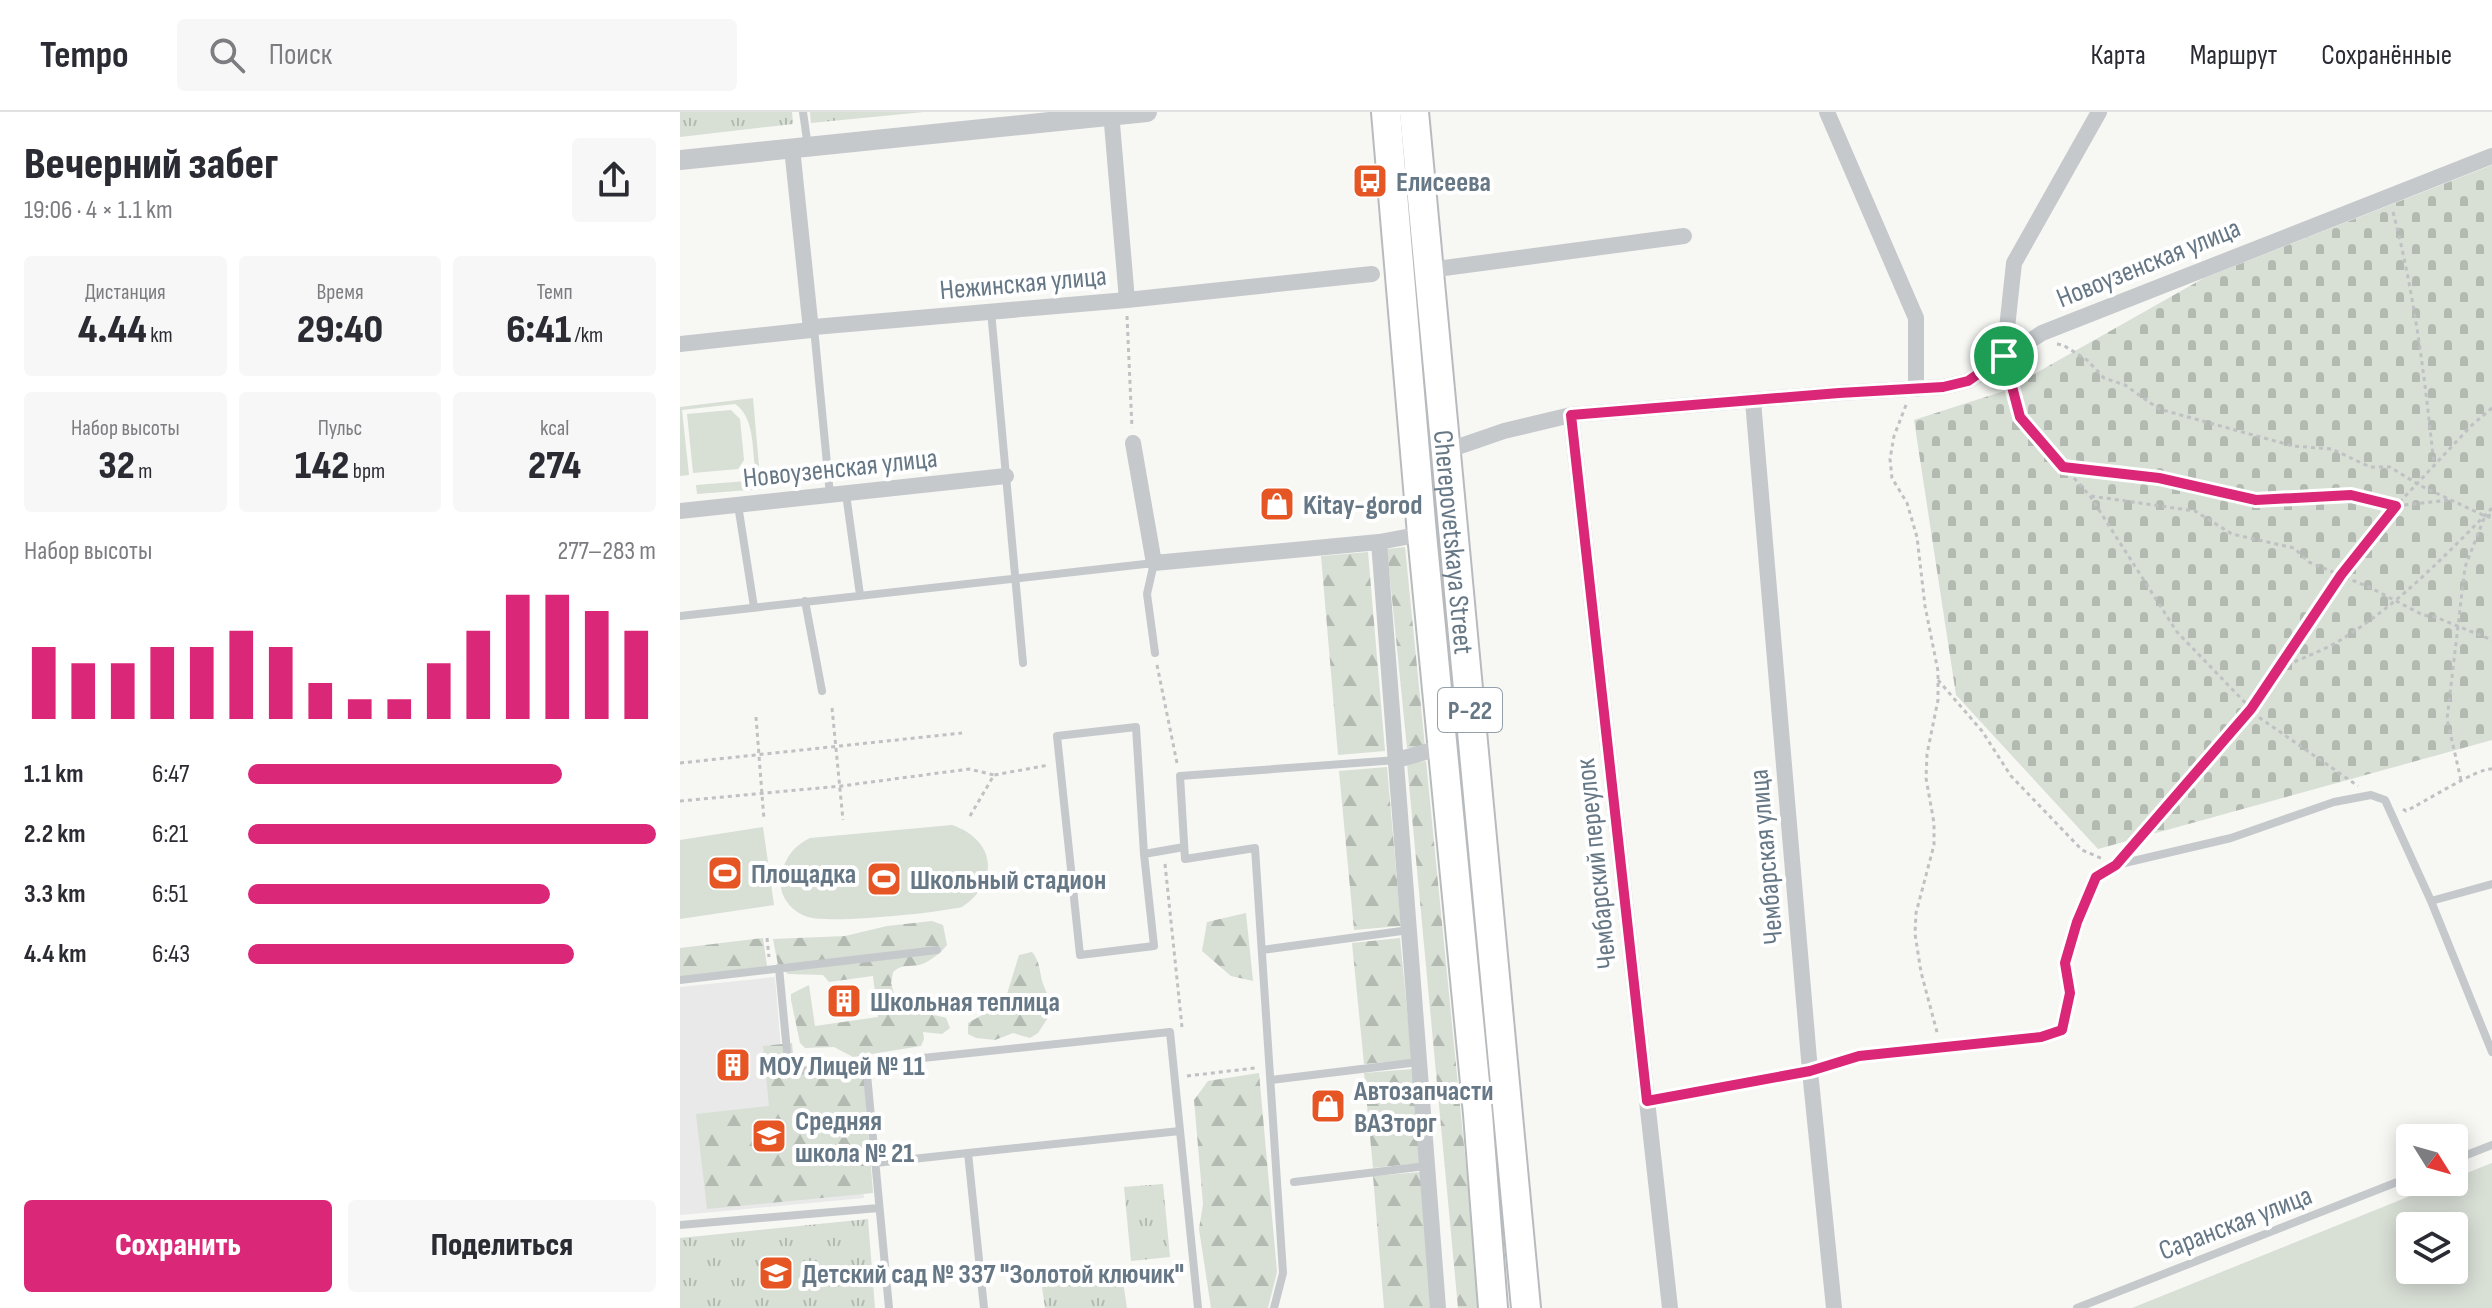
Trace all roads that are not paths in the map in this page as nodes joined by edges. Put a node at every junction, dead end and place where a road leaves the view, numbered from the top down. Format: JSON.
{"nodes":[{"id":1,"x":803,"y":112,"type":"edge"},
{"id":2,"x":1147,"y":112,"type":"edge"},
{"id":3,"x":1386,"y":112,"type":"edge"},
{"id":4,"x":1414,"y":112,"type":"edge"},
{"id":5,"x":1827,"y":112,"type":"edge"},
{"id":6,"x":2099,"y":112,"type":"edge"},
{"id":7,"x":1111,"y":114,"type":"edge"},
{"id":8,"x":800,"y":148,"type":"junction"},
{"id":9,"x":2492,"y":156,"type":"edge"},
{"id":10,"x":680,"y":160,"type":"edge"},
{"id":11,"x":1684,"y":236,"type":"dead end"},
{"id":12,"x":1429,"y":270,"type":"junction"},
{"id":13,"x":1372,"y":274,"type":"dead end"},
{"id":14,"x":1127,"y":300,"type":"junction"},
{"id":15,"x":990,"y":310,"type":"junction"},
{"id":16,"x":813,"y":328,"type":"junction"},
{"id":17,"x":680,"y":344,"type":"edge"},
{"id":18,"x":2004,"y":356,"type":"junction"},
{"id":19,"x":1916,"y":389,"type":"junction"},
{"id":20,"x":1753,"y":401,"type":"junction"},
{"id":21,"x":1571,"y":415,"type":"junction"},
{"id":22,"x":1133,"y":443,"type":"road end"},
{"id":23,"x":1446,"y":451,"type":"junction"},
{"id":24,"x":1006,"y":476,"type":"junction"},
{"id":25,"x":838,"y":494,"type":"junction"},
{"id":26,"x":738,"y":505,"type":"junction"},
{"id":27,"x":680,"y":511,"type":"edge"},
{"id":28,"x":1422,"y":534,"type":"junction"},
{"id":29,"x":1379,"y":542,"type":"junction"},
{"id":30,"x":1154,"y":563,"type":"junction"},
{"id":31,"x":1015,"y":578,"type":"junction"},
{"id":32,"x":860,"y":595,"type":"junction"},
{"id":33,"x":805,"y":601,"type":"junction"},
{"id":34,"x":754,"y":607,"type":"junction"},
{"id":35,"x":680,"y":616,"type":"edge"},
{"id":36,"x":1155,"y":653,"type":"road end"},
{"id":37,"x":1023,"y":663,"type":"dead end"},
{"id":38,"x":822,"y":691,"type":"dead end"},
{"id":39,"x":1443,"y":747,"type":"junction"},
{"id":40,"x":1397,"y":760,"type":"junction"},
{"id":41,"x":1184,"y":847,"type":"junction"},
{"id":42,"x":1144,"y":854,"type":"junction"},
{"id":43,"x":2492,"y":884,"type":"edge"},
{"id":44,"x":2431,"y":901,"type":"junction"},
{"id":45,"x":1409,"y":929,"type":"junction"},
{"id":46,"x":937,"y":950,"type":"dead end"},
{"id":47,"x":1262,"y":950,"type":"junction"},
{"id":48,"x":775,"y":969,"type":"junction"},
{"id":49,"x":680,"y":980,"type":"edge"},
{"id":50,"x":2492,"y":1052,"type":"edge"},
{"id":51,"x":1419,"y":1062,"type":"junction"},
{"id":52,"x":866,"y":1064,"type":"junction"},
{"id":53,"x":1810,"y":1071,"type":"junction"},
{"id":54,"x":1271,"y":1080,"type":"junction"},
{"id":55,"x":1647,"y":1101,"type":"junction"},
{"id":56,"x":1180,"y":1131,"type":"junction"},
{"id":57,"x":2492,"y":1145,"type":"edge"},
{"id":58,"x":968,"y":1153,"type":"junction"},
{"id":59,"x":2468,"y":1154,"type":"edge"},
{"id":60,"x":875,"y":1163,"type":"junction"},
{"id":61,"x":1426,"y":1166,"type":"junction"},
{"id":62,"x":1294,"y":1182,"type":"dead end"},
{"id":63,"x":2396,"y":1183,"type":"edge"},
{"id":64,"x":879,"y":1208,"type":"junction"},
{"id":65,"x":680,"y":1225,"type":"edge"},
{"id":66,"x":889,"y":1308,"type":"edge"},
{"id":67,"x":984,"y":1308,"type":"edge"},
{"id":68,"x":1198,"y":1308,"type":"edge"},
{"id":69,"x":1274,"y":1308,"type":"edge"},
{"id":70,"x":1438,"y":1308,"type":"edge"},
{"id":71,"x":1493,"y":1308,"type":"edge"},
{"id":72,"x":1526,"y":1308,"type":"edge"},
{"id":73,"x":1670,"y":1308,"type":"edge"},
{"id":74,"x":1834,"y":1308,"type":"edge"},
{"id":75,"x":2077,"y":1308,"type":"edge"}],
"edges":[{"from":1,"to":8,"type":"lane"},
{"from":2,"to":7,"type":"street"},
{"from":3,"to":28,"type":"highway","name":"Cherepovetskaya Street","number":"Р-22"},
{"from":4,"to":12,"type":"highway","name":"Cherepovetskaya Street","number":"Р-22"},
{"from":5,"to":19,"type":"street"},
{"from":6,"to":18,"type":"street"},
{"from":7,"to":8,"type":"street"},
{"from":7,"to":14,"type":"street"},
{"from":8,"to":10,"type":"street"},
{"from":8,"to":16,"type":"street"},
{"from":9,"to":18,"type":"street","name":"Новоузенская улица"},
{"from":11,"to":12,"type":"street"},
{"from":12,"to":23,"type":"highway","name":"Cherepovetskaya Street","number":"Р-22"},
{"from":13,"to":14,"type":"street","name":"Нежинская улица"},
{"from":14,"to":15,"type":"street","name":"Нежинская улица"},
{"from":15,"to":16,"type":"street","name":"Нежинская улица"},
{"from":15,"to":24,"type":"lane"},
{"from":16,"to":17,"type":"street","name":"Нежинская улица"},
{"from":16,"to":25,"type":"lane"},
{"from":18,"to":19,"type":"street","name":"Новоузенская улица"},
{"from":19,"to":20,"type":"street","name":"Новоузенская улица"},
{"from":20,"to":21,"type":"street","name":"Новоузенская улица"},
{"from":20,"to":53,"type":"street","name":"Чембарская улица"},
{"from":21,"to":23,"type":"street","name":"Новоузенская улица"},
{"from":21,"to":55,"type":"street","name":"Чембарский переулок"},
{"from":22,"to":30,"type":"street"},
{"from":23,"to":72,"type":"highway","name":"Cherepovetskaya Street","number":"Р-22"},
{"from":24,"to":25,"type":"street","name":"Новоузенская улица"},
{"from":24,"to":31,"type":"lane"},
{"from":25,"to":26,"type":"street","name":"Новоузенская улица"},
{"from":25,"to":32,"type":"lane"},
{"from":26,"to":27,"type":"street","name":"Новоузенская улица"},
{"from":26,"to":34,"type":"lane"},
{"from":28,"to":29,"type":"street"},
{"from":28,"to":39,"type":"highway","name":"Cherepovetskaya Street","number":"Р-22"},
{"from":29,"to":30,"type":"street"},
{"from":29,"to":40,"type":"street"},
{"from":30,"to":31,"type":"lane"},
{"from":30,"to":36,"type":"lane"},
{"from":31,"to":32,"type":"lane"},
{"from":31,"to":37,"type":"lane"},
{"from":32,"to":33,"type":"lane"},
{"from":33,"to":34,"type":"lane"},
{"from":33,"to":38,"type":"lane"},
{"from":34,"to":35,"type":"lane"},
{"from":39,"to":40,"type":"street"},
{"from":39,"to":71,"type":"highway","name":"Cherepovetskaya Street","number":"Р-22"},
{"from":40,"to":41,"type":"lane"},
{"from":40,"to":45,"type":"street"},
{"from":41,"to":42,"type":"lane"},
{"from":41,"to":47,"type":"lane"},
{"from":42,"to":42,"type":"lane"},
{"from":43,"to":44,"type":"lane"},
{"from":44,"to":50,"type":"lane"},
{"from":44,"to":53,"type":"lane"},
{"from":45,"to":47,"type":"lane"},
{"from":45,"to":51,"type":"street"},
{"from":46,"to":48,"type":"lane"},
{"from":47,"to":54,"type":"lane"},
{"from":48,"to":49,"type":"lane"},
{"from":48,"to":52,"type":"lane"},
{"from":51,"to":54,"type":"lane"},
{"from":51,"to":61,"type":"street"},
{"from":52,"to":56,"type":"lane"},
{"from":52,"to":60,"type":"lane"},
{"from":53,"to":55,"type":"lane"},
{"from":53,"to":74,"type":"street","name":"Чембарская улица"},
{"from":54,"to":69,"type":"lane"},
{"from":55,"to":73,"type":"street","name":"Чембарский переулок"},
{"from":56,"to":58,"type":"lane"},
{"from":56,"to":68,"type":"lane"},
{"from":57,"to":59,"type":"lane"},
{"from":58,"to":60,"type":"lane"},
{"from":58,"to":67,"type":"lane"},
{"from":60,"to":64,"type":"lane"},
{"from":61,"to":62,"type":"lane"},
{"from":61,"to":70,"type":"street"},
{"from":63,"to":75,"type":"lane","name":"Саранская улица"},
{"from":64,"to":65,"type":"lane"},
{"from":64,"to":66,"type":"lane"}]}
